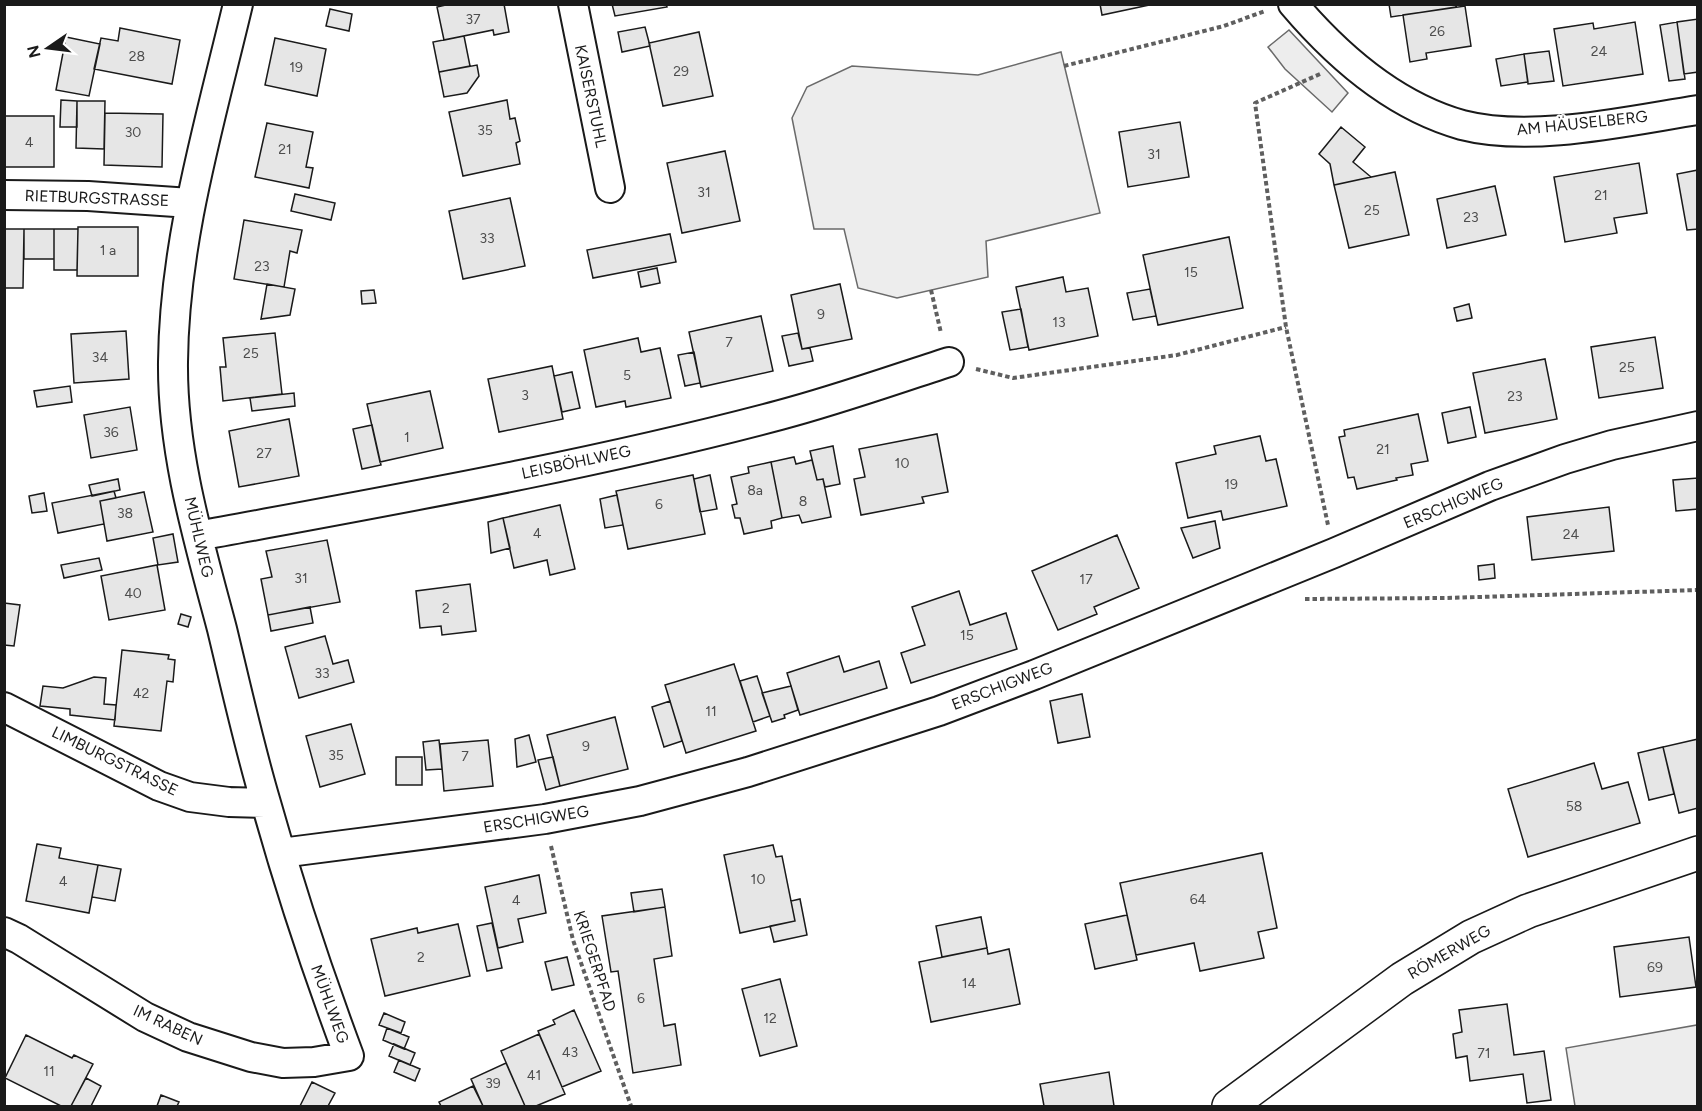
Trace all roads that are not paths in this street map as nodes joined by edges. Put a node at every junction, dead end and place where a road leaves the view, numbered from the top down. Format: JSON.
{"nodes":[{"id":1,"x":238,"y":4,"type":"edge"},
{"id":2,"x":573,"y":4,"type":"edge"},
{"id":3,"x":1283,"y":6,"type":"edge"},
{"id":4,"x":1698,"y":110,"type":"edge"},
{"id":5,"x":610,"y":188,"type":"dead end"},
{"id":6,"x":4,"y":195,"type":"edge"},
{"id":7,"x":190,"y":203,"type":"junction"},
{"id":8,"x":949,"y":362,"type":"road end"},
{"id":9,"x":1698,"y":426,"type":"edge"},
{"id":10,"x":198,"y":536,"type":"junction"},
{"id":11,"x":4,"y":707,"type":"edge"},
{"id":12,"x":266,"y":802,"type":"junction"},
{"id":13,"x":281,"y":853,"type":"junction"},
{"id":14,"x":1698,"y":854,"type":"edge"},
{"id":15,"x":4,"y":932,"type":"edge"},
{"id":16,"x":350,"y":1056,"type":"joint"},
{"id":17,"x":1229,"y":1107,"type":"edge"}],
"edges":[{"from":1,"to":7,"type":"street","name":"MÜHLWEG"},
{"from":2,"to":5,"type":"street","name":"KAISERSTUHL"},
{"from":3,"to":4,"type":"street","name":"AM HÄUSELBERG"},
{"from":6,"to":7,"type":"street","name":"RIETBURGSTRASSE"},
{"from":7,"to":10,"type":"street","name":"MÜHLWEG"},
{"from":8,"to":10,"type":"street","name":"LEISBÖHLWEG"},
{"from":9,"to":13,"type":"street","name":"ERSCHIGWEG"},
{"from":10,"to":12,"type":"street","name":"MÜHLWEG"},
{"from":11,"to":12,"type":"street","name":"LIMBURGSTRASSE"},
{"from":12,"to":13,"type":"street","name":"MÜHLWEG"},
{"from":13,"to":16,"type":"street","name":"MÜHLWEG"},
{"from":14,"to":17,"type":"street","name":"RÖMERWEG"},
{"from":15,"to":16,"type":"street","name":"IM RABEN"}]}
